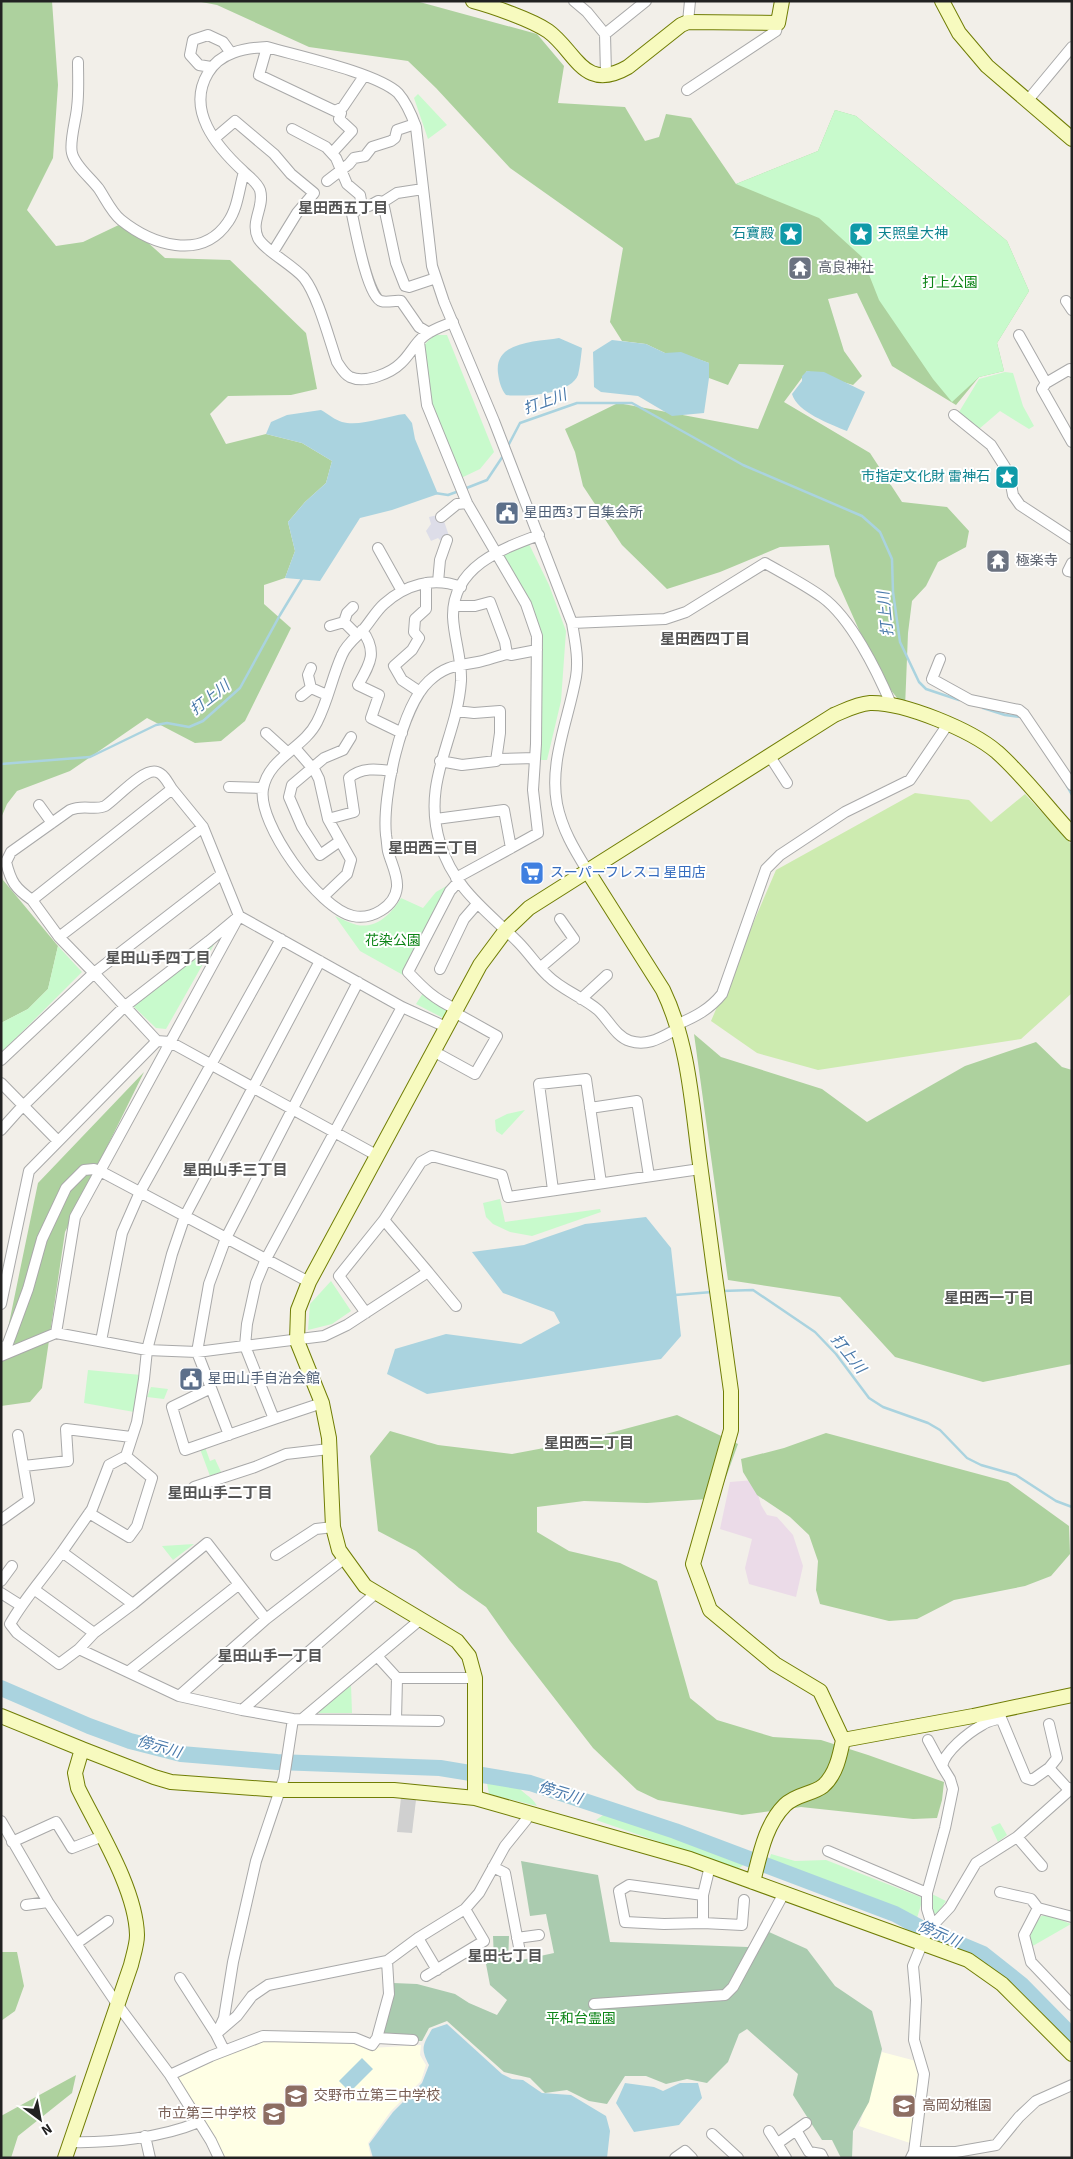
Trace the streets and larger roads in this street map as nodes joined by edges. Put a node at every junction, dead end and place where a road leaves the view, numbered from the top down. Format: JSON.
{"nodes":[{"id":1,"x":473,"y":1,"type":"edge"},
{"id":2,"x":574,"y":1,"type":"edge"},
{"id":3,"x":646,"y":1,"type":"edge"},
{"id":4,"x":690,"y":1,"type":"edge"},
{"id":5,"x":782,"y":1,"type":"edge"},
{"id":6,"x":942,"y":1,"type":"edge"},
{"id":7,"x":688,"y":22,"type":"junction"},
{"id":8,"x":778,"y":23,"type":"junction"},
{"id":9,"x":605,"y":34,"type":"junction"},
{"id":10,"x":267,"y":47,"type":"junction"},
{"id":11,"x":1072,"y":47,"type":"edge"},
{"id":12,"x":231,"y":53,"type":"junction"},
{"id":13,"x":78,"y":62,"type":"dead end"},
{"id":14,"x":211,"y":66,"type":"junction"},
{"id":15,"x":606,"y":74,"type":"junction"},
{"id":16,"x":364,"y":76,"type":"junction"},
{"id":17,"x":687,"y":90,"type":"dead end"},
{"id":18,"x":1028,"y":100,"type":"junction"},
{"id":19,"x":339,"y":110,"type":"junction"},
{"id":20,"x":415,"y":124,"type":"junction"},
{"id":21,"x":292,"y":129,"type":"dead end"},
{"id":22,"x":215,"y":138,"type":"junction"},
{"id":23,"x":1072,"y":139,"type":"edge"},
{"id":24,"x":332,"y":153,"type":"junction"},
{"id":25,"x":341,"y":171,"type":"junction"},
{"id":26,"x":244,"y":172,"type":"junction"},
{"id":27,"x":327,"y":181,"type":"dead end"},
{"id":28,"x":423,"y":188,"type":"junction"},
{"id":29,"x":383,"y":202,"type":"junction"},
{"id":30,"x":362,"y":206,"type":"junction"},
{"id":31,"x":273,"y":252,"type":"junction"},
{"id":32,"x":436,"y":278,"type":"junction"},
{"id":33,"x":406,"y":286,"type":"junction"},
{"id":34,"x":401,"y":301,"type":"junction"},
{"id":35,"x":453,"y":322,"type":"junction"},
{"id":36,"x":428,"y":333,"type":"junction"},
{"id":37,"x":1019,"y":335,"type":"dead end"},
{"id":38,"x":419,"y":342,"type":"junction"},
{"id":39,"x":1072,"y":372,"type":"edge"},
{"id":40,"x":1046,"y":383,"type":"junction"},
{"id":41,"x":954,"y":414,"type":"dead end"},
{"id":42,"x":1072,"y":442,"type":"edge"},
{"id":43,"x":467,"y":503,"type":"junction"},
{"id":44,"x":441,"y":517,"type":"dead end"},
{"id":45,"x":539,"y":535,"type":"junction"},
{"id":46,"x":1072,"y":539,"type":"edge"},
{"id":47,"x":447,"y":540,"type":"dead end"},
{"id":48,"x":378,"y":548,"type":"dead end"},
{"id":49,"x":497,"y":552,"type":"junction"},
{"id":50,"x":1072,"y":564,"type":"edge"},
{"id":51,"x":1072,"y":572,"type":"edge"},
{"id":52,"x":438,"y":582,"type":"junction"},
{"id":53,"x":426,"y":583,"type":"junction"},
{"id":54,"x":461,"y":587,"type":"junction"},
{"id":55,"x":402,"y":591,"type":"junction"},
{"id":56,"x":454,"y":606,"type":"junction"},
{"id":57,"x":353,"y":607,"type":"dead end"},
{"id":58,"x":344,"y":622,"type":"junction"},
{"id":59,"x":572,"y":623,"type":"junction"},
{"id":60,"x":330,"y":626,"type":"dead end"},
{"id":61,"x":360,"y":633,"type":"junction"},
{"id":62,"x":537,"y":650,"type":"junction"},
{"id":63,"x":507,"y":654,"type":"junction"},
{"id":64,"x":940,"y":658,"type":"dead end"},
{"id":65,"x":460,"y":664,"type":"junction"},
{"id":66,"x":311,"y":668,"type":"dead end"},
{"id":67,"x":311,"y":688,"type":"junction"},
{"id":68,"x":420,"y":692,"type":"junction"},
{"id":69,"x":327,"y":695,"type":"junction"},
{"id":70,"x":301,"y":696,"type":"dead end"},
{"id":71,"x":891,"y":704,"type":"junction"},
{"id":72,"x":456,"y":711,"type":"junction"},
{"id":73,"x":948,"y":724,"type":"junction"},
{"id":74,"x":266,"y":733,"type":"dead end"},
{"id":75,"x":402,"y":733,"type":"junction"},
{"id":76,"x":351,"y":737,"type":"dead end"},
{"id":77,"x":292,"y":751,"type":"junction"},
{"id":78,"x":769,"y":755,"type":"junction"},
{"id":79,"x":496,"y":758,"type":"junction"},
{"id":80,"x":535,"y":758,"type":"junction"},
{"id":81,"x":440,"y":761,"type":"junction"},
{"id":82,"x":312,"y":768,"type":"junction"},
{"id":83,"x":392,"y":771,"type":"junction"},
{"id":84,"x":787,"y":782,"type":"dead end"},
{"id":85,"x":1072,"y":784,"type":"edge"},
{"id":86,"x":229,"y":788,"type":"dead end"},
{"id":87,"x":263,"y":788,"type":"junction"},
{"id":88,"x":172,"y":789,"type":"junction"},
{"id":89,"x":39,"y":805,"type":"dead end"},
{"id":90,"x":328,"y":819,"type":"junction"},
{"id":91,"x":436,"y":819,"type":"junction"},
{"id":92,"x":52,"y":823,"type":"junction"},
{"id":93,"x":203,"y":827,"type":"junction"},
{"id":94,"x":1072,"y":834,"type":"edge"},
{"id":95,"x":340,"y":841,"type":"junction"},
{"id":96,"x":511,"y":848,"type":"junction"},
{"id":97,"x":587,"y":870,"type":"junction"},
{"id":98,"x":222,"y":874,"type":"junction"},
{"id":99,"x":457,"y":880,"type":"junction"},
{"id":100,"x":324,"y":896,"type":"junction"},
{"id":101,"x":32,"y":900,"type":"junction"},
{"id":102,"x":477,"y":904,"type":"junction"},
{"id":103,"x":238,"y":916,"type":"junction"},
{"id":104,"x":560,"y":919,"type":"dead end"},
{"id":105,"x":506,"y":930,"type":"junction"},
{"id":106,"x":59,"y":937,"type":"junction"},
{"id":107,"x":280,"y":939,"type":"junction"},
{"id":108,"x":320,"y":961,"type":"junction"},
{"id":109,"x":541,"y":967,"type":"junction"},
{"id":110,"x":440,"y":969,"type":"dead end"},
{"id":111,"x":94,"y":973,"type":"junction"},
{"id":112,"x":607,"y":975,"type":"dead end"},
{"id":113,"x":358,"y":982,"type":"junction"},
{"id":114,"x":581,"y":999,"type":"junction"},
{"id":115,"x":124,"y":1007,"type":"junction"},
{"id":116,"x":402,"y":1007,"type":"junction"},
{"id":117,"x":455,"y":1011,"type":"junction"},
{"id":118,"x":678,"y":1026,"type":"junction"},
{"id":119,"x":446,"y":1027,"type":"junction"},
{"id":120,"x":157,"y":1041,"type":"junction"},
{"id":121,"x":170,"y":1042,"type":"junction"},
{"id":122,"x":433,"y":1051,"type":"junction"},
{"id":123,"x":1,"y":1060,"type":"edge"},
{"id":124,"x":211,"y":1065,"type":"junction"},
{"id":125,"x":1,"y":1083,"type":"edge"},
{"id":126,"x":254,"y":1089,"type":"junction"},
{"id":127,"x":23,"y":1106,"type":"junction"},
{"id":128,"x":590,"y":1108,"type":"junction"},
{"id":129,"x":292,"y":1109,"type":"junction"},
{"id":130,"x":1,"y":1130,"type":"edge"},
{"id":131,"x":335,"y":1133,"type":"junction"},
{"id":132,"x":57,"y":1140,"type":"junction"},
{"id":133,"x":378,"y":1156,"type":"junction"},
{"id":134,"x":700,"y":1169,"type":"junction"},
{"id":135,"x":100,"y":1171,"type":"junction"},
{"id":136,"x":649,"y":1176,"type":"junction"},
{"id":137,"x":601,"y":1184,"type":"junction"},
{"id":138,"x":553,"y":1190,"type":"junction"},
{"id":139,"x":140,"y":1192,"type":"junction"},
{"id":140,"x":185,"y":1216,"type":"junction"},
{"id":141,"x":384,"y":1220,"type":"junction"},
{"id":142,"x":226,"y":1238,"type":"junction"},
{"id":143,"x":266,"y":1259,"type":"junction"},
{"id":144,"x":5,"y":1262,"type":"edge"},
{"id":145,"x":428,"y":1272,"type":"junction"},
{"id":146,"x":309,"y":1282,"type":"junction"},
{"id":147,"x":1,"y":1304,"type":"edge"},
{"id":148,"x":456,"y":1306,"type":"dead end"},
{"id":149,"x":366,"y":1313,"type":"junction"},
{"id":150,"x":56,"y":1333,"type":"junction"},
{"id":151,"x":101,"y":1341,"type":"junction"},
{"id":152,"x":297,"y":1341,"type":"junction"},
{"id":153,"x":245,"y":1346,"type":"junction"},
{"id":154,"x":1,"y":1347,"type":"edge"},
{"id":155,"x":147,"y":1350,"type":"junction"},
{"id":156,"x":198,"y":1352,"type":"junction"},
{"id":157,"x":1,"y":1356,"type":"edge"},
{"id":158,"x":211,"y":1388,"type":"junction"},
{"id":159,"x":322,"y":1403,"type":"junction"},
{"id":160,"x":274,"y":1419,"type":"junction"},
{"id":161,"x":18,"y":1435,"type":"dead end"},
{"id":162,"x":229,"y":1435,"type":"junction"},
{"id":163,"x":131,"y":1437,"type":"junction"},
{"id":164,"x":329,"y":1449,"type":"junction"},
{"id":165,"x":126,"y":1456,"type":"junction"},
{"id":166,"x":24,"y":1466,"type":"junction"},
{"id":167,"x":194,"y":1487,"type":"dead end"},
{"id":168,"x":89,"y":1513,"type":"junction"},
{"id":169,"x":1,"y":1520,"type":"edge"},
{"id":170,"x":333,"y":1527,"type":"junction"},
{"id":171,"x":62,"y":1552,"type":"junction"},
{"id":172,"x":276,"y":1555,"type":"dead end"},
{"id":173,"x":345,"y":1558,"type":"junction"},
{"id":174,"x":12,"y":1566,"type":"dead end"},
{"id":175,"x":1,"y":1581,"type":"edge"},
{"id":176,"x":238,"y":1585,"type":"junction"},
{"id":177,"x":35,"y":1590,"type":"junction"},
{"id":178,"x":1,"y":1593,"type":"edge"},
{"id":179,"x":376,"y":1593,"type":"junction"},
{"id":180,"x":133,"y":1604,"type":"junction"},
{"id":181,"x":20,"y":1605,"type":"junction"},
{"id":182,"x":266,"y":1619,"type":"junction"},
{"id":183,"x":421,"y":1619,"type":"junction"},
{"id":184,"x":94,"y":1633,"type":"junction"},
{"id":185,"x":79,"y":1649,"type":"junction"},
{"id":186,"x":377,"y":1656,"type":"junction"},
{"id":187,"x":128,"y":1672,"type":"junction"},
{"id":188,"x":396,"y":1678,"type":"junction"},
{"id":189,"x":475,"y":1678,"type":"junction"},
{"id":190,"x":1072,"y":1695,"type":"edge"},
{"id":191,"x":179,"y":1696,"type":"junction"},
{"id":192,"x":242,"y":1710,"type":"junction"},
{"id":193,"x":1000,"y":1715,"type":"junction"},
{"id":194,"x":1,"y":1716,"type":"edge"},
{"id":195,"x":297,"y":1719,"type":"junction"},
{"id":196,"x":396,"y":1720,"type":"junction"},
{"id":197,"x":439,"y":1721,"type":"dead end"},
{"id":198,"x":1049,"y":1724,"type":"dead end"},
{"id":199,"x":843,"y":1740,"type":"junction"},
{"id":200,"x":928,"y":1740,"type":"dead end"},
{"id":201,"x":82,"y":1749,"type":"junction"},
{"id":202,"x":942,"y":1766,"type":"junction"},
{"id":203,"x":1049,"y":1768,"type":"junction"},
{"id":204,"x":282,"y":1784,"type":"junction"},
{"id":205,"x":1070,"y":1789,"type":"edge"},
{"id":206,"x":475,"y":1798,"type":"junction"},
{"id":207,"x":529,"y":1814,"type":"junction"},
{"id":208,"x":1,"y":1821,"type":"edge"},
{"id":209,"x":103,"y":1836,"type":"junction"},
{"id":210,"x":1017,"y":1837,"type":"junction"},
{"id":211,"x":12,"y":1842,"type":"junction"},
{"id":212,"x":828,"y":1851,"type":"dead end"},
{"id":213,"x":710,"y":1866,"type":"junction"},
{"id":214,"x":1042,"y":1866,"type":"dead end"},
{"id":215,"x":493,"y":1868,"type":"junction"},
{"id":216,"x":753,"y":1882,"type":"junction"},
{"id":217,"x":1000,"y":1892,"type":"dead end"},
{"id":218,"x":784,"y":1893,"type":"junction"},
{"id":219,"x":927,"y":1893,"type":"junction"},
{"id":220,"x":702,"y":1895,"type":"junction"},
{"id":221,"x":744,"y":1900,"type":"dead end"},
{"id":222,"x":48,"y":1902,"type":"junction"},
{"id":223,"x":26,"y":1906,"type":"dead end"},
{"id":224,"x":1038,"y":1908,"type":"junction"},
{"id":225,"x":465,"y":1909,"type":"junction"},
{"id":226,"x":1072,"y":1917,"type":"edge"},
{"id":227,"x":108,"y":1921,"type":"dead end"},
{"id":228,"x":703,"y":1923,"type":"junction"},
{"id":229,"x":927,"y":1931,"type":"junction"},
{"id":230,"x":539,"y":1935,"type":"dead end"},
{"id":231,"x":418,"y":1938,"type":"junction"},
{"id":232,"x":77,"y":1943,"type":"junction"},
{"id":233,"x":387,"y":1962,"type":"junction"},
{"id":234,"x":437,"y":1970,"type":"junction"},
{"id":235,"x":426,"y":1976,"type":"dead end"},
{"id":236,"x":180,"y":1978,"type":"dead end"},
{"id":237,"x":117,"y":2004,"type":"junction"},
{"id":238,"x":594,"y":2004,"type":"dead end"},
{"id":239,"x":1072,"y":2005,"type":"edge"},
{"id":240,"x":216,"y":2034,"type":"junction"},
{"id":241,"x":377,"y":2038,"type":"junction"},
{"id":242,"x":413,"y":2040,"type":"dead end"},
{"id":243,"x":224,"y":2050,"type":"junction"},
{"id":244,"x":1072,"y":2054,"type":"edge"},
{"id":245,"x":170,"y":2075,"type":"junction"},
{"id":246,"x":1072,"y":2085,"type":"edge"},
{"id":247,"x":199,"y":2122,"type":"junction"},
{"id":248,"x":806,"y":2123,"type":"dead end"},
{"id":249,"x":796,"y":2130,"type":"junction"},
{"id":250,"x":769,"y":2131,"type":"dead end"},
{"id":251,"x":712,"y":2134,"type":"dead end"},
{"id":252,"x":145,"y":2136,"type":"junction"},
{"id":253,"x":70,"y":2142,"type":"junction"},
{"id":254,"x":778,"y":2143,"type":"junction"},
{"id":255,"x":912,"y":2155,"type":"edge"},
{"id":256,"x":215,"y":2157,"type":"edge"},
{"id":257,"x":65,"y":2158,"type":"edge"},
{"id":258,"x":150,"y":2158,"type":"edge"},
{"id":259,"x":675,"y":2158,"type":"edge"},
{"id":260,"x":692,"y":2158,"type":"edge"},
{"id":261,"x":738,"y":2158,"type":"edge"},
{"id":262,"x":786,"y":2158,"type":"edge"},
{"id":263,"x":823,"y":2158,"type":"edge"}],
"edges":[{"from":1,"to":15,"type":"street"},
{"from":2,"to":9,"type":"street"},
{"from":3,"to":9,"type":"street"},
{"from":4,"to":7,"type":"street"},
{"from":5,"to":8,"type":"street"},
{"from":6,"to":18,"type":"street"},
{"from":7,"to":8,"type":"street"},
{"from":7,"to":15,"type":"street"},
{"from":8,"to":17,"type":"street"},
{"from":9,"to":15,"type":"street"},
{"from":10,"to":12,"type":"street"},
{"from":10,"to":16,"type":"street"},
{"from":10,"to":19,"type":"street"},
{"from":11,"to":18,"type":"street"},
{"from":12,"to":14,"type":"street"},
{"from":12,"to":14,"type":"street"},
{"from":13,"to":26,"type":"street"},
{"from":14,"to":22,"type":"street"},
{"from":16,"to":19,"type":"street"},
{"from":16,"to":20,"type":"street"},
{"from":18,"to":23,"type":"street"},
{"from":19,"to":24,"type":"street"},
{"from":20,"to":25,"type":"street"},
{"from":20,"to":28,"type":"street"},
{"from":21,"to":24,"type":"street"},
{"from":22,"to":26,"type":"street"},
{"from":22,"to":31,"type":"street"},
{"from":24,"to":25,"type":"street"},
{"from":25,"to":27,"type":"street"},
{"from":25,"to":30,"type":"street"},
{"from":26,"to":31,"type":"street"},
{"from":28,"to":29,"type":"street"},
{"from":28,"to":32,"type":"street"},
{"from":29,"to":30,"type":"street"},
{"from":29,"to":33,"type":"street"},
{"from":30,"to":34,"type":"street"},
{"from":31,"to":38,"type":"street"},
{"from":32,"to":33,"type":"street"},
{"from":32,"to":35,"type":"street"},
{"from":33,"to":34,"type":"street"},
{"from":34,"to":36,"type":"street"},
{"from":35,"to":36,"type":"street"},
{"from":35,"to":45,"type":"street"},
{"from":36,"to":38,"type":"street"},
{"from":37,"to":40,"type":"street"},
{"from":38,"to":43,"type":"street"},
{"from":39,"to":40,"type":"street"},
{"from":40,"to":42,"type":"street"},
{"from":41,"to":46,"type":"street"},
{"from":43,"to":44,"type":"street"},
{"from":43,"to":49,"type":"street"},
{"from":45,"to":49,"type":"street"},
{"from":45,"to":59,"type":"street"},
{"from":47,"to":52,"type":"street"},
{"from":48,"to":55,"type":"street"},
{"from":49,"to":54,"type":"street"},
{"from":49,"to":62,"type":"street"},
{"from":50,"to":51,"type":"street"},
{"from":52,"to":53,"type":"street"},
{"from":52,"to":54,"type":"street"},
{"from":53,"to":55,"type":"street"},
{"from":53,"to":68,"type":"street"},
{"from":54,"to":56,"type":"street"},
{"from":55,"to":61,"type":"street"},
{"from":56,"to":63,"type":"street"},
{"from":56,"to":65,"type":"street"},
{"from":57,"to":58,"type":"street"},
{"from":58,"to":60,"type":"street"},
{"from":58,"to":61,"type":"street"},
{"from":59,"to":71,"type":"street"},
{"from":59,"to":97,"type":"street"},
{"from":61,"to":69,"type":"street"},
{"from":61,"to":75,"type":"street"},
{"from":62,"to":63,"type":"street"},
{"from":62,"to":80,"type":"street"},
{"from":63,"to":65,"type":"street"},
{"from":64,"to":85,"type":"street"},
{"from":65,"to":68,"type":"street"},
{"from":65,"to":72,"type":"street"},
{"from":66,"to":67,"type":"street"},
{"from":67,"to":69,"type":"street"},
{"from":67,"to":70,"type":"street"},
{"from":68,"to":75,"type":"street"},
{"from":69,"to":77,"type":"street"},
{"from":71,"to":73,"type":"street"},
{"from":71,"to":78,"type":"street"},
{"from":72,"to":79,"type":"street"},
{"from":72,"to":81,"type":"street"},
{"from":73,"to":94,"type":"street"},
{"from":73,"to":118,"type":"street"},
{"from":74,"to":77,"type":"street"},
{"from":75,"to":83,"type":"street"},
{"from":76,"to":82,"type":"street"},
{"from":77,"to":82,"type":"street"},
{"from":77,"to":87,"type":"street"},
{"from":78,"to":84,"type":"street"},
{"from":78,"to":97,"type":"street"},
{"from":79,"to":80,"type":"street"},
{"from":79,"to":81,"type":"street"},
{"from":80,"to":96,"type":"street"},
{"from":81,"to":91,"type":"street"},
{"from":82,"to":90,"type":"street"},
{"from":82,"to":95,"type":"street"},
{"from":83,"to":90,"type":"street"},
{"from":83,"to":100,"type":"street"},
{"from":86,"to":87,"type":"street"},
{"from":87,"to":100,"type":"street"},
{"from":88,"to":92,"type":"street"},
{"from":88,"to":93,"type":"street"},
{"from":88,"to":101,"type":"street"},
{"from":89,"to":92,"type":"street"},
{"from":90,"to":95,"type":"street"},
{"from":91,"to":96,"type":"street"},
{"from":91,"to":99,"type":"street"},
{"from":92,"to":101,"type":"street"},
{"from":93,"to":98,"type":"street"},
{"from":93,"to":106,"type":"street"},
{"from":95,"to":100,"type":"street"},
{"from":96,"to":99,"type":"street"},
{"from":97,"to":105,"type":"street"},
{"from":97,"to":118,"type":"street"},
{"from":98,"to":103,"type":"street"},
{"from":98,"to":111,"type":"street"},
{"from":99,"to":102,"type":"street"},
{"from":99,"to":117,"type":"street"},
{"from":101,"to":106,"type":"street"},
{"from":102,"to":105,"type":"street"},
{"from":102,"to":110,"type":"street"},
{"from":103,"to":107,"type":"street"},
{"from":103,"to":115,"type":"street"},
{"from":103,"to":121,"type":"street"},
{"from":104,"to":109,"type":"street"},
{"from":105,"to":109,"type":"street"},
{"from":105,"to":117,"type":"street"},
{"from":106,"to":111,"type":"street"},
{"from":107,"to":108,"type":"street"},
{"from":107,"to":124,"type":"street"},
{"from":108,"to":113,"type":"street"},
{"from":108,"to":126,"type":"street"},
{"from":109,"to":114,"type":"street"},
{"from":111,"to":115,"type":"street"},
{"from":111,"to":123,"type":"street"},
{"from":112,"to":114,"type":"street"},
{"from":113,"to":116,"type":"street"},
{"from":113,"to":129,"type":"street"},
{"from":114,"to":118,"type":"street"},
{"from":115,"to":120,"type":"street"},
{"from":115,"to":127,"type":"street"},
{"from":116,"to":119,"type":"street"},
{"from":116,"to":131,"type":"street"},
{"from":117,"to":119,"type":"street"},
{"from":117,"to":122,"type":"street"},
{"from":118,"to":134,"type":"street"},
{"from":119,"to":122,"type":"street"},
{"from":120,"to":121,"type":"street"},
{"from":120,"to":132,"type":"street"},
{"from":121,"to":124,"type":"street"},
{"from":121,"to":135,"type":"street"},
{"from":122,"to":133,"type":"street"},
{"from":124,"to":126,"type":"street"},
{"from":124,"to":139,"type":"street"},
{"from":125,"to":127,"type":"street"},
{"from":126,"to":129,"type":"street"},
{"from":126,"to":140,"type":"street"},
{"from":127,"to":130,"type":"street"},
{"from":127,"to":132,"type":"street"},
{"from":128,"to":136,"type":"street"},
{"from":128,"to":137,"type":"street"},
{"from":128,"to":138,"type":"street"},
{"from":129,"to":131,"type":"street"},
{"from":129,"to":142,"type":"street"},
{"from":131,"to":133,"type":"street"},
{"from":131,"to":143,"type":"street"},
{"from":132,"to":144,"type":"street"},
{"from":133,"to":146,"type":"street"},
{"from":134,"to":136,"type":"street"},
{"from":134,"to":199,"type":"street"},
{"from":135,"to":139,"type":"street"},
{"from":135,"to":150,"type":"street"},
{"from":135,"to":154,"type":"street"},
{"from":136,"to":137,"type":"street"},
{"from":137,"to":138,"type":"street"},
{"from":138,"to":141,"type":"street"},
{"from":139,"to":140,"type":"street"},
{"from":139,"to":151,"type":"street"},
{"from":140,"to":142,"type":"street"},
{"from":140,"to":155,"type":"street"},
{"from":141,"to":145,"type":"street"},
{"from":141,"to":149,"type":"street"},
{"from":142,"to":143,"type":"street"},
{"from":142,"to":156,"type":"street"},
{"from":143,"to":146,"type":"street"},
{"from":143,"to":153,"type":"street"},
{"from":144,"to":147,"type":"street"},
{"from":145,"to":148,"type":"street"},
{"from":145,"to":149,"type":"street"},
{"from":146,"to":152,"type":"street"},
{"from":149,"to":152,"type":"street"},
{"from":150,"to":151,"type":"street"},
{"from":150,"to":157,"type":"street"},
{"from":151,"to":155,"type":"street"},
{"from":152,"to":153,"type":"street"},
{"from":152,"to":159,"type":"street"},
{"from":153,"to":156,"type":"street"},
{"from":153,"to":160,"type":"street"},
{"from":155,"to":156,"type":"street"},
{"from":155,"to":163,"type":"street"},
{"from":156,"to":158,"type":"street"},
{"from":158,"to":162,"type":"street"},
{"from":158,"to":162,"type":"street"},
{"from":159,"to":160,"type":"street"},
{"from":159,"to":164,"type":"street"},
{"from":160,"to":162,"type":"street"},
{"from":161,"to":166,"type":"street"},
{"from":163,"to":165,"type":"street"},
{"from":163,"to":166,"type":"street"},
{"from":164,"to":167,"type":"street"},
{"from":164,"to":170,"type":"street"},
{"from":165,"to":168,"type":"street"},
{"from":165,"to":168,"type":"street"},
{"from":166,"to":169,"type":"street"},
{"from":168,"to":171,"type":"street"},
{"from":170,"to":172,"type":"street"},
{"from":170,"to":173,"type":"street"},
{"from":171,"to":177,"type":"street"},
{"from":171,"to":180,"type":"street"},
{"from":173,"to":179,"type":"street"},
{"from":173,"to":182,"type":"street"},
{"from":174,"to":175,"type":"street"},
{"from":176,"to":180,"type":"street"},
{"from":176,"to":182,"type":"street"},
{"from":176,"to":187,"type":"street"},
{"from":177,"to":181,"type":"street"},
{"from":177,"to":184,"type":"street"},
{"from":178,"to":181,"type":"street"},
{"from":179,"to":183,"type":"street"},
{"from":179,"to":192,"type":"street"},
{"from":180,"to":184,"type":"street"},
{"from":181,"to":185,"type":"street"},
{"from":182,"to":191,"type":"street"},
{"from":183,"to":186,"type":"street"},
{"from":183,"to":189,"type":"street"},
{"from":184,"to":185,"type":"street"},
{"from":185,"to":187,"type":"street"},
{"from":186,"to":188,"type":"street"},
{"from":186,"to":195,"type":"street"},
{"from":187,"to":191,"type":"street"},
{"from":188,"to":189,"type":"street"},
{"from":188,"to":196,"type":"street"},
{"from":189,"to":206,"type":"street"},
{"from":190,"to":193,"type":"street"},
{"from":191,"to":192,"type":"street"},
{"from":192,"to":195,"type":"street"},
{"from":193,"to":199,"type":"street"},
{"from":193,"to":202,"type":"street"},
{"from":193,"to":203,"type":"street"},
{"from":194,"to":201,"type":"street"},
{"from":195,"to":196,"type":"street"},
{"from":195,"to":204,"type":"street"},
{"from":196,"to":197,"type":"street"},
{"from":198,"to":203,"type":"street"},
{"from":199,"to":216,"type":"street"},
{"from":200,"to":202,"type":"street"},
{"from":201,"to":204,"type":"street"},
{"from":201,"to":209,"type":"street"},
{"from":202,"to":219,"type":"street"},
{"from":203,"to":205,"type":"street"},
{"from":204,"to":206,"type":"street"},
{"from":204,"to":240,"type":"street"},
{"from":205,"to":210,"type":"street"},
{"from":206,"to":207,"type":"street"},
{"from":207,"to":213,"type":"street"},
{"from":207,"to":215,"type":"street"},
{"from":208,"to":211,"type":"street"},
{"from":209,"to":211,"type":"street"},
{"from":209,"to":237,"type":"street"},
{"from":210,"to":214,"type":"street"},
{"from":210,"to":229,"type":"street"},
{"from":211,"to":222,"type":"street"},
{"from":212,"to":219,"type":"street"},
{"from":213,"to":216,"type":"street"},
{"from":213,"to":220,"type":"street"},
{"from":215,"to":225,"type":"street"},
{"from":215,"to":230,"type":"street"},
{"from":216,"to":218,"type":"street"},
{"from":217,"to":224,"type":"street"},
{"from":218,"to":229,"type":"street"},
{"from":218,"to":238,"type":"street"},
{"from":219,"to":229,"type":"street"},
{"from":220,"to":228,"type":"street"},
{"from":220,"to":228,"type":"street"},
{"from":221,"to":228,"type":"street"},
{"from":222,"to":223,"type":"street"},
{"from":222,"to":232,"type":"street"},
{"from":224,"to":226,"type":"street"},
{"from":224,"to":239,"type":"street"},
{"from":225,"to":231,"type":"street"},
{"from":225,"to":234,"type":"street"},
{"from":227,"to":232,"type":"street"},
{"from":229,"to":244,"type":"street"},
{"from":229,"to":255,"type":"street"},
{"from":231,"to":233,"type":"street"},
{"from":231,"to":234,"type":"street"},
{"from":232,"to":237,"type":"street"},
{"from":233,"to":240,"type":"street"},
{"from":233,"to":241,"type":"street"},
{"from":234,"to":235,"type":"street"},
{"from":236,"to":240,"type":"street"},
{"from":237,"to":245,"type":"street"},
{"from":237,"to":253,"type":"street"},
{"from":240,"to":243,"type":"street"},
{"from":241,"to":242,"type":"street"},
{"from":241,"to":243,"type":"street"},
{"from":243,"to":245,"type":"street"},
{"from":245,"to":247,"type":"street"},
{"from":246,"to":255,"type":"street"},
{"from":247,"to":252,"type":"street"},
{"from":247,"to":256,"type":"street"},
{"from":248,"to":249,"type":"street"},
{"from":249,"to":254,"type":"street"},
{"from":249,"to":263,"type":"street"},
{"from":250,"to":254,"type":"street"},
{"from":251,"to":261,"type":"street"},
{"from":252,"to":253,"type":"street"},
{"from":252,"to":258,"type":"street"},
{"from":253,"to":257,"type":"street"},
{"from":254,"to":262,"type":"street"},
{"from":259,"to":260,"type":"street"}]}
